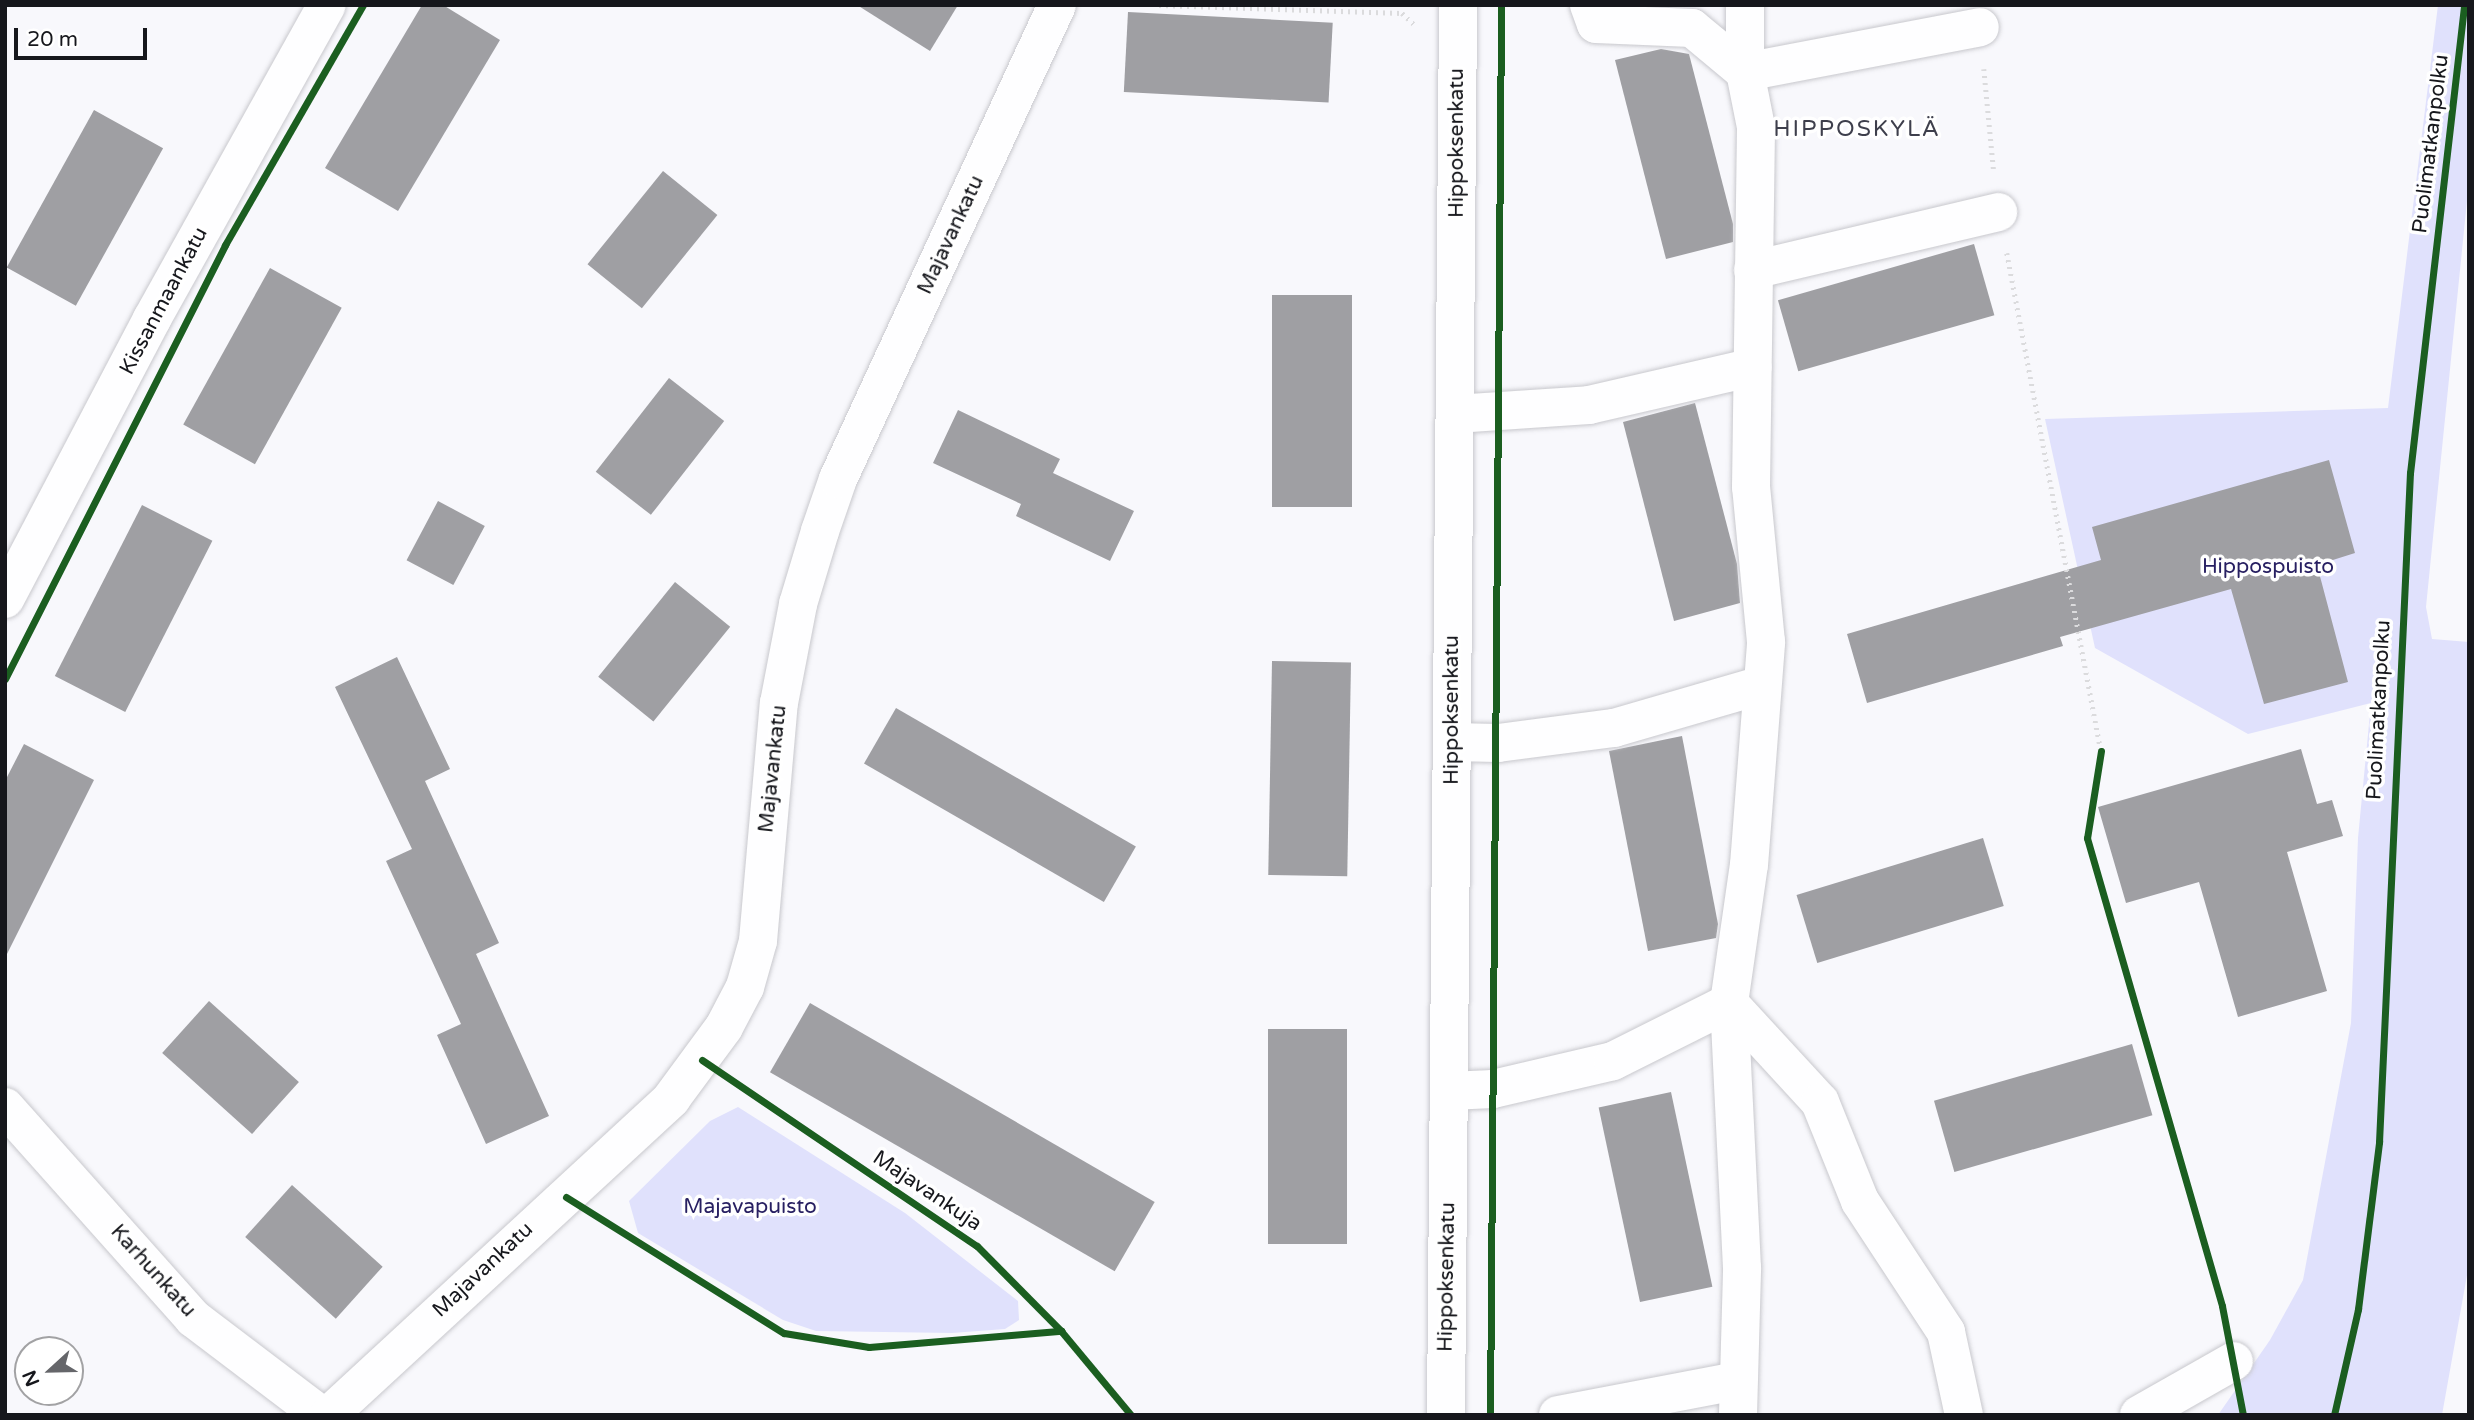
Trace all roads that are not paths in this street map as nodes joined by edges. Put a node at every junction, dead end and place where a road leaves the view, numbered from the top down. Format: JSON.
{"nodes":[{"id":1,"x":327,"y":5,"type":"edge"},
{"id":2,"x":1057,"y":5,"type":"edge"},
{"id":3,"x":1589,"y":5,"type":"edge"},
{"id":4,"x":1745,"y":5,"type":"edge"},
{"id":5,"x":1458,"y":20,"type":"edge"},
{"id":6,"x":1980,"y":27,"type":"road end"},
{"id":7,"x":1745,"y":72,"type":"junction"},
{"id":8,"x":1998,"y":212,"type":"road end"},
{"id":9,"x":1753,"y":270,"type":"junction"},
{"id":10,"x":1753,"y":367,"type":"junction"},
{"id":11,"x":1455,"y":414,"type":"junction"},
{"id":12,"x":5,"y":599,"type":"edge"},
{"id":13,"x":1762,"y":685,"type":"junction"},
{"id":14,"x":1452,"y":742,"type":"junction"},
{"id":15,"x":1729,"y":1003,"type":"junction"},
{"id":16,"x":1449,"y":1091,"type":"junction"},
{"id":17,"x":5,"y":1107,"type":"edge"},
{"id":18,"x":2234,"y":1361,"type":"dead end"},
{"id":19,"x":1738,"y":1398,"type":"edge"},
{"id":20,"x":321,"y":1415,"type":"edge"},
{"id":21,"x":329,"y":1415,"type":"edge"},
{"id":22,"x":1446,"y":1415,"type":"edge"},
{"id":23,"x":1558,"y":1415,"type":"edge"},
{"id":24,"x":1964,"y":1415,"type":"edge"},
{"id":25,"x":2138,"y":1415,"type":"edge"}],
"edges":[{"from":1,"to":12,"type":"street","name":"Kissanmaankatu"},
{"from":2,"to":21,"type":"street","name":"Majavankatu"},
{"from":3,"to":7,"type":"street"},
{"from":4,"to":7,"type":"street"},
{"from":5,"to":11,"type":"street","name":"Hippoksenkatu"},
{"from":6,"to":7,"type":"street"},
{"from":7,"to":9,"type":"street"},
{"from":8,"to":9,"type":"street"},
{"from":9,"to":10,"type":"street"},
{"from":10,"to":11,"type":"street"},
{"from":10,"to":13,"type":"street"},
{"from":11,"to":14,"type":"street","name":"Hippoksenkatu"},
{"from":13,"to":14,"type":"street"},
{"from":13,"to":15,"type":"street"},
{"from":14,"to":16,"type":"street","name":"Hippoksenkatu"},
{"from":15,"to":16,"type":"street"},
{"from":15,"to":19,"type":"street"},
{"from":15,"to":24,"type":"street"},
{"from":16,"to":22,"type":"street","name":"Hippoksenkatu"},
{"from":17,"to":20,"type":"street","name":"Karhunkatu"},
{"from":18,"to":25,"type":"street"},
{"from":19,"to":23,"type":"street"}]}
